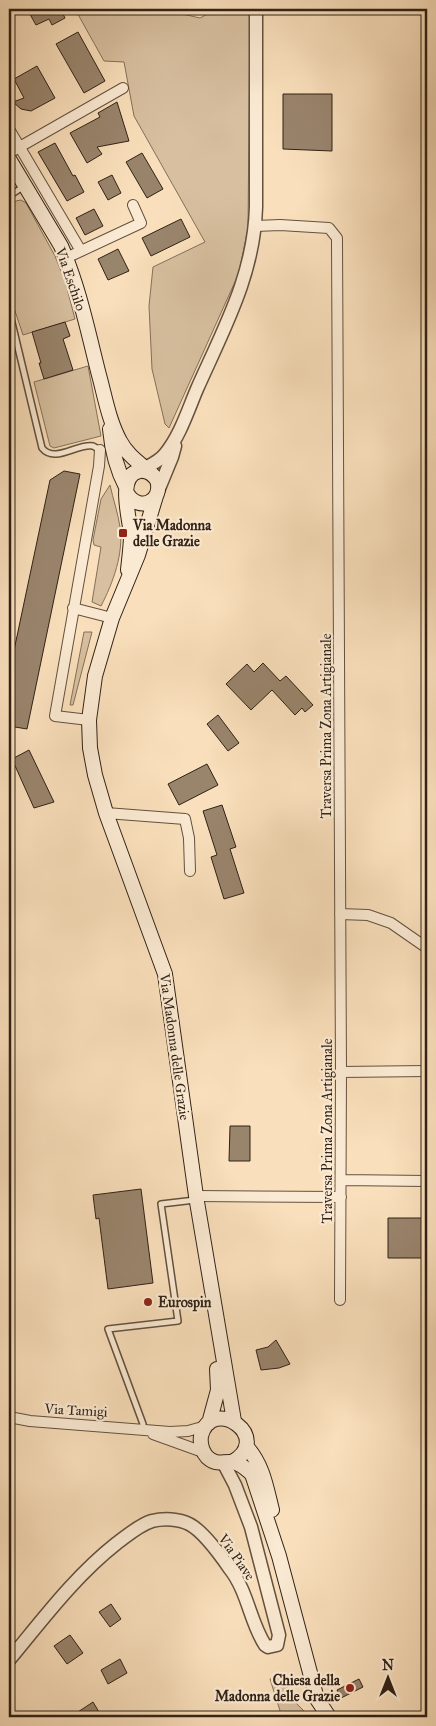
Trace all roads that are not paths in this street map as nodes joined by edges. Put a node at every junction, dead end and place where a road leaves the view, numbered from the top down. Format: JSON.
{"nodes":[{"id":1,"x":256,"y":9,"type":"edge"},
{"id":2,"x":123,"y":88,"type":"dead end"},
{"id":3,"x":9,"y":129,"type":"edge"},
{"id":4,"x":20,"y":146,"type":"junction"},
{"id":5,"x":9,"y":153,"type":"edge"},
{"id":6,"x":9,"y":159,"type":"edge"},
{"id":7,"x":25,"y":186,"type":"junction"},
{"id":8,"x":9,"y":196,"type":"edge"},
{"id":9,"x":133,"y":205,"type":"dead end"},
{"id":10,"x":256,"y":226,"type":"junction"},
{"id":11,"x":81,"y":251,"type":"junction"},
{"id":12,"x":66,"y":258,"type":"junction"},
{"id":13,"x":9,"y":310,"type":"edge"},
{"id":14,"x":108,"y":409,"type":"junction"},
{"id":15,"x":178,"y":431,"type":"junction"},
{"id":16,"x":100,"y":450,"type":"joint"},
{"id":17,"x":146,"y":471,"type":"junction"},
{"id":18,"x":126,"y":490,"type":"junction"},
{"id":19,"x":157,"y":494,"type":"junction"},
{"id":20,"x":128,"y":579,"type":"junction"},
{"id":21,"x":73,"y":608,"type":"junction"},
{"id":22,"x":112,"y":618,"type":"junction"},
{"id":23,"x":89,"y":720,"type":"junction"},
{"id":24,"x":106,"y":813,"type":"junction"},
{"id":25,"x":190,"y":871,"type":"dead end"},
{"id":26,"x":340,"y":914,"type":"junction"},
{"id":27,"x":427,"y":948,"type":"edge"},
{"id":28,"x":427,"y":1071,"type":"edge"},
{"id":29,"x":341,"y":1072,"type":"junction"},
{"id":30,"x":341,"y":1180,"type":"junction"},
{"id":31,"x":427,"y":1181,"type":"edge"},
{"id":32,"x":341,"y":1197,"type":"junction"},
{"id":33,"x":196,"y":1198,"type":"junction"},
{"id":34,"x":207,"y":1261,"type":"junction"},
{"id":35,"x":340,"y":1300,"type":"dead end"},
{"id":36,"x":9,"y":1417,"type":"edge"},
{"id":37,"x":234,"y":1421,"type":"junction"},
{"id":38,"x":208,"y":1425,"type":"junction"},
{"id":39,"x":142,"y":1430,"type":"junction"},
{"id":40,"x":246,"y":1446,"type":"junction"},
{"id":41,"x":204,"y":1452,"type":"junction"},
{"id":42,"x":228,"y":1463,"type":"junction"},
{"id":43,"x":278,"y":1556,"type":"junction"},
{"id":44,"x":9,"y":1660,"type":"edge"},
{"id":45,"x":329,"y":1717,"type":"edge"}],
"edges":[{"from":1,"to":10,"type":"street"},
{"from":2,"to":4,"type":"street"},
{"from":3,"to":4,"type":"street"},
{"from":4,"to":5,"type":"street"},
{"from":4,"to":11,"type":"street"},
{"from":6,"to":7,"type":"main road","name":"Via Eschilo"},
{"from":7,"to":8,"type":"lane"},
{"from":7,"to":12,"type":"main road","name":"Via Eschilo"},
{"from":9,"to":11,"type":"street"},
{"from":10,"to":15,"type":"street"},
{"from":10,"to":26,"type":"street","name":"Traversa Prima Zona Artigianale"},
{"from":11,"to":12,"type":"street"},
{"from":12,"to":14,"type":"main road","name":"Via Eschilo"},
{"from":13,"to":16,"type":"lane"},
{"from":14,"to":17,"type":"main road"},
{"from":14,"to":18,"type":"main road"},
{"from":15,"to":17,"type":"street"},
{"from":15,"to":19,"type":"street"},
{"from":16,"to":21,"type":"street"},
{"from":17,"to":18,"type":"main road"},
{"from":17,"to":19,"type":"main road"},
{"from":18,"to":19,"type":"main road"},
{"from":18,"to":20,"type":"main road"},
{"from":19,"to":20,"type":"main road","name":"Via Madonna delle Grazie"},
{"from":20,"to":22,"type":"main road","name":"Via Madonna delle Grazie"},
{"from":21,"to":22,"type":"street"},
{"from":21,"to":23,"type":"street"},
{"from":22,"to":23,"type":"main road","name":"Via Madonna delle Grazie"},
{"from":23,"to":24,"type":"main road","name":"Via Madonna delle Grazie"},
{"from":24,"to":25,"type":"street"},
{"from":24,"to":33,"type":"main road","name":"Via Madonna delle Grazie"},
{"from":26,"to":27,"type":"street"},
{"from":26,"to":29,"type":"street","name":"Traversa Prima Zona Artigianale"},
{"from":28,"to":29,"type":"street"},
{"from":29,"to":30,"type":"street","name":"Traversa Prima Zona Artigianale"},
{"from":30,"to":31,"type":"street"},
{"from":30,"to":32,"type":"street","name":"Traversa Prima Zona Artigianale"},
{"from":32,"to":33,"type":"street"},
{"from":32,"to":35,"type":"street","name":"Traversa Prima Zona Artigianale"},
{"from":33,"to":34,"type":"main road","name":"Via Madonna delle Grazie"},
{"from":33,"to":39,"type":"lane"},
{"from":34,"to":37,"type":"main road"},
{"from":34,"to":38,"type":"main road"},
{"from":36,"to":39,"type":"street","name":"Via Tamigi"},
{"from":37,"to":38,"type":"main road"},
{"from":37,"to":40,"type":"main road"},
{"from":38,"to":39,"type":"street"},
{"from":38,"to":41,"type":"main road"},
{"from":39,"to":41,"type":"street"},
{"from":40,"to":42,"type":"main road"},
{"from":40,"to":43,"type":"main road"},
{"from":41,"to":42,"type":"main road"},
{"from":42,"to":43,"type":"main road"},
{"from":42,"to":44,"type":"street","name":"Via Piave"},
{"from":43,"to":45,"type":"main road"}]}
